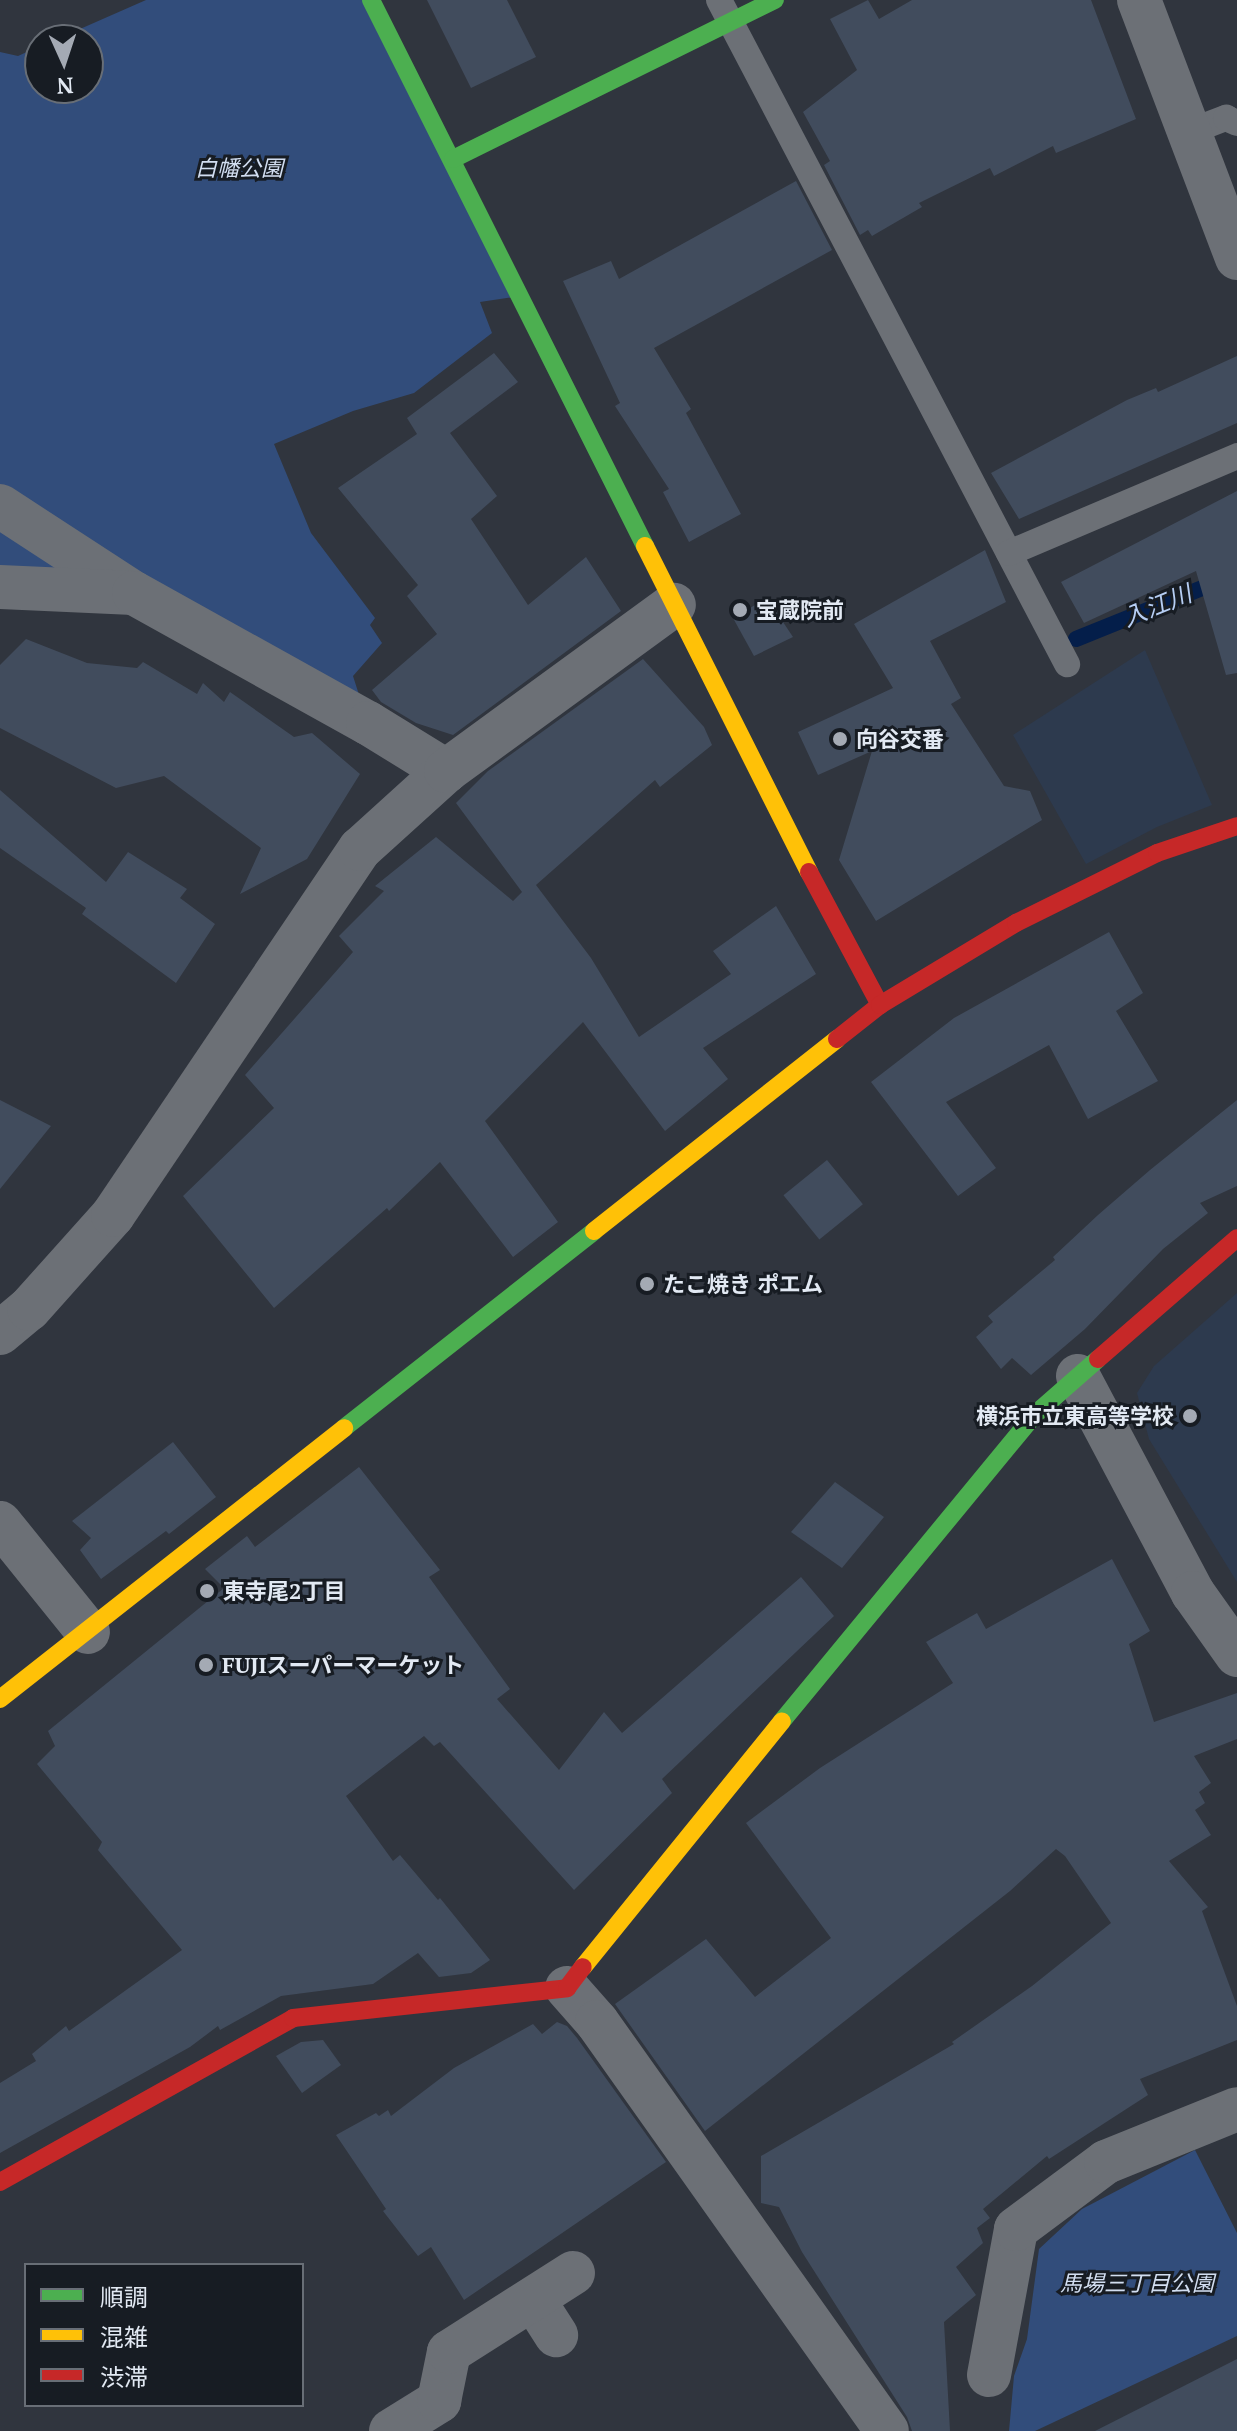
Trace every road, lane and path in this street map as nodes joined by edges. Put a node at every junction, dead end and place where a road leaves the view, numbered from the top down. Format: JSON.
{"nodes":[{"id":1,"x":371,"y":0,"type":"edge"},
{"id":2,"x":775,"y":0,"type":"edge"},
{"id":3,"x":1139,"y":0,"type":"edge"},
{"id":4,"x":725,"y":11,"type":"edge"},
{"id":5,"x":1237,"y":123,"type":"edge"},
{"id":6,"x":1189,"y":132,"type":"junction"},
{"id":7,"x":453,"y":159,"type":"junction"},
{"id":8,"x":1237,"y":258,"type":"edge"},
{"id":9,"x":1237,"y":456,"type":"edge"},
{"id":10,"x":0,"y":506,"type":"edge"},
{"id":11,"x":1009,"y":553,"type":"junction"},
{"id":12,"x":0,"y":587,"type":"edge"},
{"id":13,"x":134,"y":593,"type":"junction"},
{"id":14,"x":674,"y":605,"type":"junction"},
{"id":15,"x":1067,"y":664,"type":"dead end"},
{"id":16,"x":446,"y":771,"type":"junction"},
{"id":17,"x":1237,"y":826,"type":"edge"},
{"id":18,"x":880,"y":1005,"type":"junction"},
{"id":19,"x":1237,"y":1238,"type":"edge"},
{"id":20,"x":0,"y":1333,"type":"edge"},
{"id":21,"x":1078,"y":1376,"type":"junction"},
{"id":22,"x":0,"y":1523,"type":"edge"},
{"id":23,"x":88,"y":1632,"type":"junction"},
{"id":24,"x":1237,"y":1655,"type":"edge"},
{"id":25,"x":0,"y":1699,"type":"edge"},
{"id":26,"x":567,"y":1988,"type":"junction"},
{"id":27,"x":1237,"y":2109,"type":"edge"},
{"id":28,"x":0,"y":2182,"type":"edge"},
{"id":29,"x":573,"y":2273,"type":"dead end"},
{"id":30,"x":533,"y":2299,"type":"junction"},
{"id":31,"x":556,"y":2335,"type":"dead end"},
{"id":32,"x":989,"y":2375,"type":"dead end"},
{"id":33,"x":391,"y":2431,"type":"edge"},
{"id":34,"x":887,"y":2431,"type":"edge"}],
"edges":[{"from":1,"to":7,"type":"street"},
{"from":2,"to":4,"type":"street"},
{"from":3,"to":6,"type":"street"},
{"from":4,"to":7,"type":"street"},
{"from":4,"to":11,"type":"lane"},
{"from":5,"to":6,"type":"lane"},
{"from":6,"to":8,"type":"street"},
{"from":7,"to":14,"type":"street"},
{"from":9,"to":11,"type":"lane"},
{"from":10,"to":13,"type":"street"},
{"from":11,"to":15,"type":"lane"},
{"from":12,"to":13,"type":"street"},
{"from":13,"to":16,"type":"street"},
{"from":14,"to":16,"type":"street"},
{"from":14,"to":18,"type":"street"},
{"from":16,"to":20,"type":"street"},
{"from":17,"to":18,"type":"street"},
{"from":18,"to":23,"type":"street"},
{"from":19,"to":21,"type":"street"},
{"from":21,"to":24,"type":"street"},
{"from":21,"to":26,"type":"street"},
{"from":22,"to":23,"type":"street"},
{"from":23,"to":25,"type":"street"},
{"from":26,"to":28,"type":"street"},
{"from":26,"to":34,"type":"street"},
{"from":27,"to":32,"type":"street"},
{"from":29,"to":30,"type":"street"},
{"from":30,"to":31,"type":"street"},
{"from":30,"to":33,"type":"street"}]}
